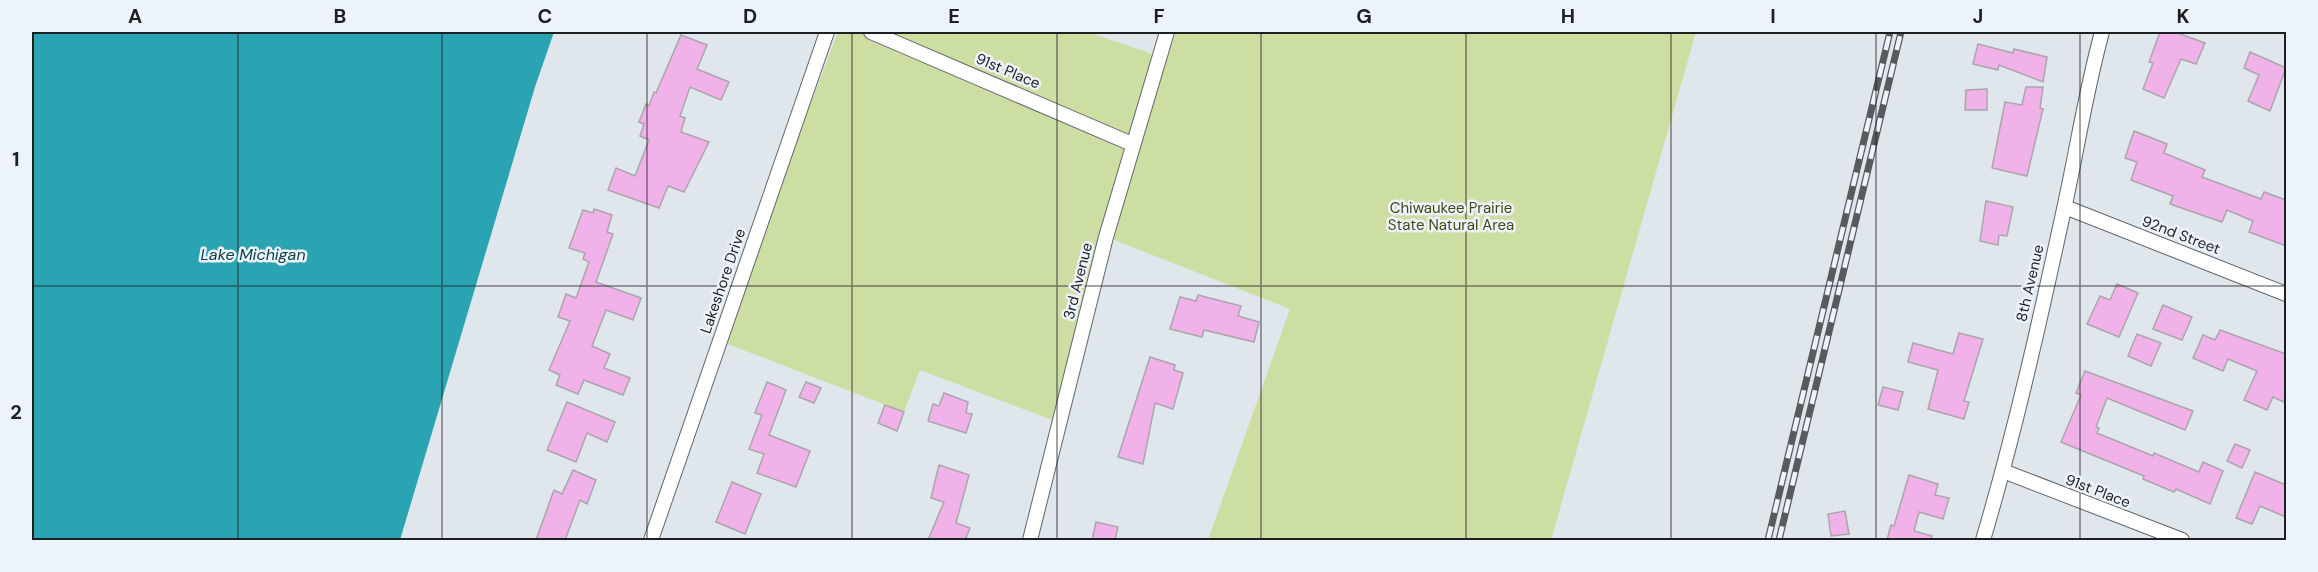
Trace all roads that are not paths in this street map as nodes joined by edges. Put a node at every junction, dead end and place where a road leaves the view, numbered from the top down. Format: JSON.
{"nodes":[{"id":1,"x":827,"y":32,"type":"edge"},
{"id":2,"x":871,"y":32,"type":"edge"},
{"id":3,"x":1167,"y":32,"type":"edge"},
{"id":4,"x":2102,"y":32,"type":"edge"},
{"id":5,"x":1132,"y":144,"type":"junction"},
{"id":6,"x":2064,"y":207,"type":"junction"},
{"id":7,"x":2286,"y":294,"type":"edge"},
{"id":8,"x":2003,"y":471,"type":"junction"},
{"id":9,"x":651,"y":540,"type":"edge"},
{"id":10,"x":1030,"y":540,"type":"edge"},
{"id":11,"x":1983,"y":540,"type":"edge"},
{"id":12,"x":2182,"y":540,"type":"edge"}],
"edges":[{"from":1,"to":9,"type":"street","name":"Lakeshore Drive"},
{"from":2,"to":5,"type":"street","name":"91st Place"},
{"from":3,"to":5,"type":"street","name":"3rd Avenue"},
{"from":4,"to":6,"type":"street","name":"8th Avenue"},
{"from":5,"to":10,"type":"street","name":"3rd Avenue"},
{"from":6,"to":7,"type":"street","name":"92nd Street"},
{"from":6,"to":8,"type":"street","name":"8th Avenue"},
{"from":8,"to":11,"type":"street","name":"8th Avenue"},
{"from":8,"to":12,"type":"street","name":"91st Place"}]}
